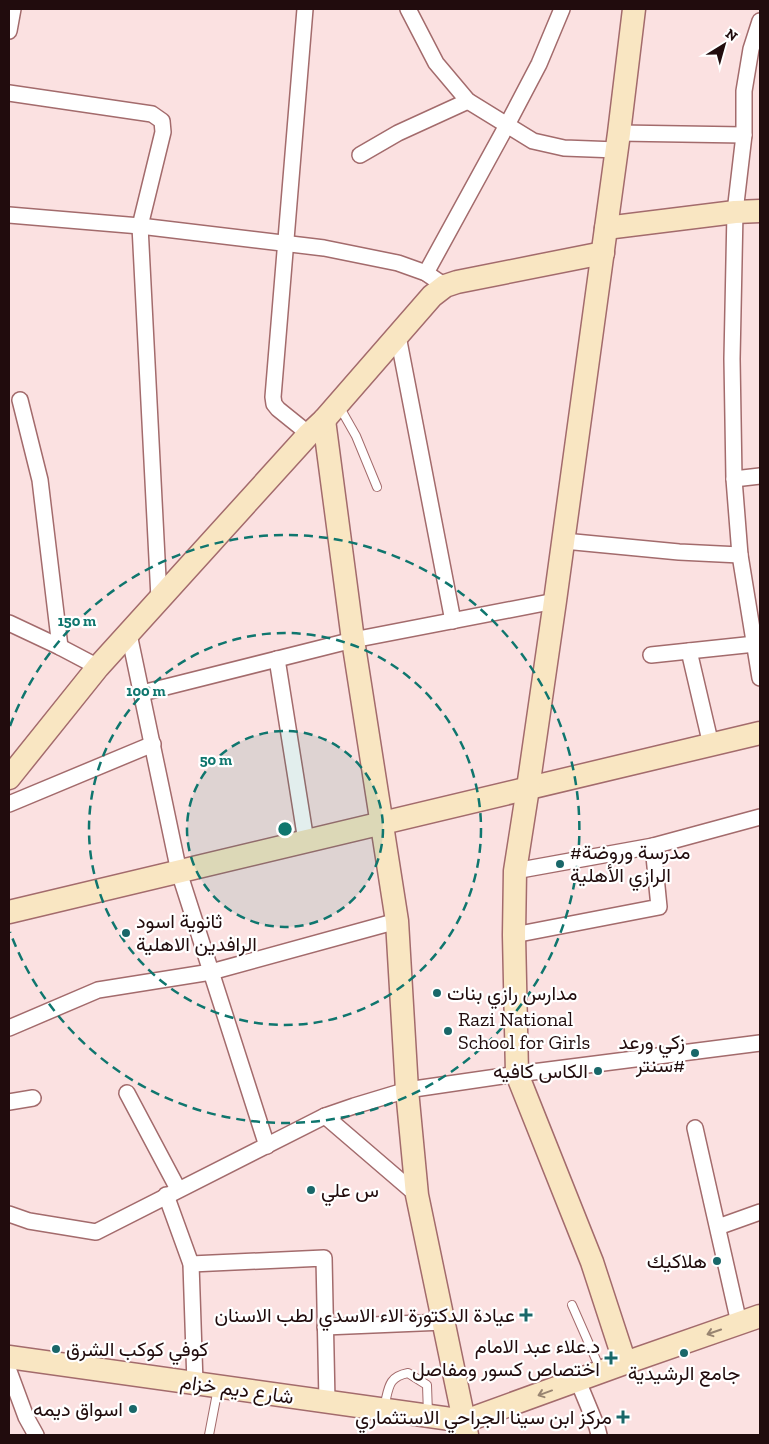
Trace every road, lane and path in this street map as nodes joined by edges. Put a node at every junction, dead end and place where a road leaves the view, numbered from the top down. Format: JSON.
{"nodes":[{"id":1,"x":13,"y":9,"type":"edge"},
{"id":2,"x":305,"y":9,"type":"edge"},
{"id":3,"x":408,"y":9,"type":"edge"},
{"id":4,"x":562,"y":9,"type":"edge"},
{"id":5,"x":634,"y":9,"type":"edge"},
{"id":6,"x":760,"y":22,"type":"edge"},
{"id":7,"x":9,"y":31,"type":"edge"},
{"id":8,"x":9,"y":93,"type":"edge"},
{"id":9,"x":468,"y":101,"type":"junction"},
{"id":10,"x":507,"y":125,"type":"junction"},
{"id":11,"x":744,"y":135,"type":"junction"},
{"id":12,"x":618,"y":142,"type":"junction"},
{"id":13,"x":360,"y":155,"type":"dead end"},
{"id":14,"x":760,"y":211,"type":"edge"},
{"id":15,"x":735,"y":212,"type":"junction"},
{"id":16,"x":9,"y":215,"type":"edge"},
{"id":17,"x":140,"y":226,"type":"junction"},
{"id":18,"x":606,"y":228,"type":"junction"},
{"id":19,"x":286,"y":244,"type":"junction"},
{"id":20,"x":603,"y":253,"type":"junction"},
{"id":21,"x":426,"y":273,"type":"junction"},
{"id":22,"x":445,"y":286,"type":"junction"},
{"id":23,"x":398,"y":336,"type":"junction"},
{"id":24,"x":20,"y":400,"type":"dead end"},
{"id":25,"x":324,"y":419,"type":"junction"},
{"id":26,"x":760,"y":476,"type":"edge"},
{"id":27,"x":734,"y":479,"type":"junction"},
{"id":28,"x":377,"y":487,"type":"dead end"},
{"id":29,"x":564,"y":541,"type":"junction"},
{"id":30,"x":740,"y":555,"type":"junction"},
{"id":31,"x":159,"y":598,"type":"junction"},
{"id":32,"x":555,"y":601,"type":"junction"},
{"id":33,"x":453,"y":621,"type":"junction"},
{"id":34,"x":9,"y":623,"type":"edge"},
{"id":35,"x":129,"y":634,"type":"junction"},
{"id":36,"x":353,"y":640,"type":"junction"},
{"id":37,"x":755,"y":644,"type":"junction"},
{"id":38,"x":60,"y":647,"type":"junction"},
{"id":39,"x":689,"y":651,"type":"junction"},
{"id":40,"x":652,"y":655,"type":"dead end"},
{"id":41,"x":277,"y":659,"type":"junction"},
{"id":42,"x":98,"y":667,"type":"junction"},
{"id":43,"x":760,"y":678,"type":"edge"},
{"id":44,"x":142,"y":693,"type":"junction"},
{"id":45,"x":760,"y":733,"type":"edge"},
{"id":46,"x":153,"y":744,"type":"junction"},
{"id":47,"x":711,"y":745,"type":"junction"},
{"id":48,"x":9,"y":778,"type":"edge"},
{"id":49,"x":528,"y":788,"type":"junction"},
{"id":50,"x":9,"y":804,"type":"edge"},
{"id":51,"x":760,"y":817,"type":"edge"},
{"id":52,"x":382,"y":823,"type":"junction"},
{"id":53,"x":306,"y":841,"type":"junction"},
{"id":54,"x":653,"y":846,"type":"junction"},
{"id":55,"x":515,"y":871,"type":"junction"},
{"id":56,"x":179,"y":872,"type":"junction"},
{"id":57,"x":9,"y":912,"type":"edge"},
{"id":58,"x":397,"y":921,"type":"junction"},
{"id":59,"x":514,"y":935,"type":"junction"},
{"id":60,"x":211,"y":972,"type":"junction"},
{"id":61,"x":9,"y":1028,"type":"edge"},
{"id":62,"x":760,"y":1043,"type":"edge"},
{"id":63,"x":517,"y":1074,"type":"junction"},
{"id":64,"x":407,"y":1090,"type":"junction"},
{"id":65,"x":127,"y":1093,"type":"dead end"},
{"id":66,"x":33,"y":1098,"type":"dead end"},
{"id":67,"x":9,"y":1102,"type":"edge"},
{"id":68,"x":325,"y":1116,"type":"junction"},
{"id":69,"x":695,"y":1128,"type":"dead end"},
{"id":70,"x":267,"y":1146,"type":"junction"},
{"id":71,"x":172,"y":1192,"type":"junction"},
{"id":72,"x":417,"y":1194,"type":"junction"},
{"id":73,"x":760,"y":1212,"type":"edge"},
{"id":74,"x":9,"y":1214,"type":"edge"},
{"id":75,"x":718,"y":1227,"type":"junction"},
{"id":76,"x":191,"y":1264,"type":"junction"},
{"id":77,"x":572,"y":1304,"type":"dead end"},
{"id":78,"x":760,"y":1316,"type":"edge"},
{"id":79,"x":444,"y":1322,"type":"junction"},
{"id":80,"x":739,"y":1324,"type":"junction"},
{"id":81,"x":325,"y":1328,"type":"junction"},
{"id":82,"x":9,"y":1357,"type":"edge"},
{"id":83,"x":625,"y":1363,"type":"junction"},
{"id":84,"x":9,"y":1371,"type":"edge"},
{"id":85,"x":602,"y":1372,"type":"junction"},
{"id":86,"x":578,"y":1381,"type":"junction"},
{"id":87,"x":195,"y":1383,"type":"junction"},
{"id":88,"x":219,"y":1386,"type":"junction"},
{"id":89,"x":327,"y":1401,"type":"junction"},
{"id":90,"x":384,"y":1409,"type":"junction"},
{"id":91,"x":428,"y":1416,"type":"junction"},
{"id":92,"x":466,"y":1428,"type":"edge"},
{"id":93,"x":36,"y":1435,"type":"edge"},
{"id":94,"x":209,"y":1435,"type":"edge"},
{"id":95,"x":599,"y":1435,"type":"edge"}],
"edges":[{"from":1,"to":7,"type":"street"},
{"from":2,"to":19,"type":"street"},
{"from":3,"to":9,"type":"street"},
{"from":4,"to":10,"type":"street"},
{"from":5,"to":12,"type":"street"},
{"from":6,"to":11,"type":"street"},
{"from":8,"to":17,"type":"street"},
{"from":9,"to":10,"type":"street"},
{"from":9,"to":13,"type":"street"},
{"from":10,"to":12,"type":"street"},
{"from":10,"to":21,"type":"street"},
{"from":11,"to":12,"type":"street"},
{"from":11,"to":15,"type":"street"},
{"from":12,"to":18,"type":"street"},
{"from":14,"to":15,"type":"street"},
{"from":15,"to":18,"type":"street"},
{"from":15,"to":27,"type":"street"},
{"from":16,"to":17,"type":"street"},
{"from":17,"to":19,"type":"street"},
{"from":17,"to":31,"type":"street"},
{"from":18,"to":20,"type":"street"},
{"from":19,"to":21,"type":"street"},
{"from":19,"to":25,"type":"street"},
{"from":20,"to":22,"type":"street"},
{"from":20,"to":29,"type":"street"},
{"from":21,"to":22,"type":"street"},
{"from":22,"to":23,"type":"street"},
{"from":23,"to":25,"type":"street"},
{"from":23,"to":33,"type":"street"},
{"from":24,"to":38,"type":"street"},
{"from":25,"to":28,"type":"lane"},
{"from":25,"to":31,"type":"street"},
{"from":25,"to":36,"type":"street"},
{"from":26,"to":27,"type":"street"},
{"from":27,"to":30,"type":"street"},
{"from":29,"to":30,"type":"street"},
{"from":29,"to":32,"type":"street"},
{"from":30,"to":37,"type":"street"},
{"from":31,"to":35,"type":"street"},
{"from":32,"to":33,"type":"street"},
{"from":32,"to":49,"type":"street"},
{"from":33,"to":36,"type":"street"},
{"from":34,"to":38,"type":"street"},
{"from":35,"to":42,"type":"street"},
{"from":35,"to":44,"type":"street"},
{"from":36,"to":41,"type":"street"},
{"from":36,"to":52,"type":"street"},
{"from":37,"to":39,"type":"street"},
{"from":37,"to":43,"type":"street"},
{"from":38,"to":42,"type":"street"},
{"from":39,"to":40,"type":"street"},
{"from":39,"to":47,"type":"street"},
{"from":41,"to":44,"type":"street"},
{"from":41,"to":53,"type":"street"},
{"from":42,"to":48,"type":"street"},
{"from":44,"to":46,"type":"street"},
{"from":45,"to":47,"type":"street"},
{"from":46,"to":50,"type":"street"},
{"from":46,"to":56,"type":"street"},
{"from":47,"to":49,"type":"street"},
{"from":49,"to":52,"type":"street"},
{"from":49,"to":55,"type":"street"},
{"from":51,"to":54,"type":"street"},
{"from":52,"to":53,"type":"street"},
{"from":52,"to":58,"type":"street"},
{"from":53,"to":56,"type":"street"},
{"from":54,"to":55,"type":"street"},
{"from":54,"to":59,"type":"street"},
{"from":55,"to":59,"type":"street"},
{"from":56,"to":57,"type":"street"},
{"from":56,"to":60,"type":"street"},
{"from":58,"to":60,"type":"street"},
{"from":58,"to":64,"type":"street"},
{"from":59,"to":63,"type":"street"},
{"from":60,"to":61,"type":"street"},
{"from":60,"to":70,"type":"street"},
{"from":62,"to":63,"type":"street"},
{"from":63,"to":64,"type":"street"},
{"from":63,"to":83,"type":"street"},
{"from":64,"to":68,"type":"street"},
{"from":64,"to":72,"type":"street"},
{"from":65,"to":71,"type":"street"},
{"from":66,"to":67,"type":"street"},
{"from":68,"to":70,"type":"street"},
{"from":68,"to":72,"type":"street"},
{"from":69,"to":75,"type":"street"},
{"from":70,"to":71,"type":"street"},
{"from":71,"to":74,"type":"street"},
{"from":71,"to":76,"type":"street"},
{"from":72,"to":79,"type":"street"},
{"from":73,"to":75,"type":"street"},
{"from":75,"to":80,"type":"street"},
{"from":76,"to":81,"type":"street"},
{"from":76,"to":87,"type":"street"},
{"from":77,"to":85,"type":"lane"},
{"from":78,"to":80,"type":"street"},
{"from":79,"to":81,"type":"street"},
{"from":79,"to":92,"type":"street"},
{"from":80,"to":83,"type":"street","one_way":true},
{"from":81,"to":89,"type":"street"},
{"from":82,"to":87,"type":"street","name":"شارع ديم خزام"},
{"from":83,"to":85,"type":"street"},
{"from":84,"to":93,"type":"street"},
{"from":85,"to":86,"type":"street"},
{"from":86,"to":92,"type":"street","one_way":true},
{"from":86,"to":95,"type":"street"},
{"from":87,"to":88,"type":"street","name":"شارع ديم خزام"},
{"from":88,"to":89,"type":"street","name":"شارع ديم خزام"},
{"from":88,"to":94,"type":"lane"},
{"from":89,"to":90,"type":"street","name":"شارع ديم خزام"},
{"from":90,"to":91,"type":"street","name":"شارع ديم خزام"},
{"from":90,"to":91,"type":"lane"},
{"from":91,"to":92,"type":"street","name":"شارع ديم خزام"}]}
